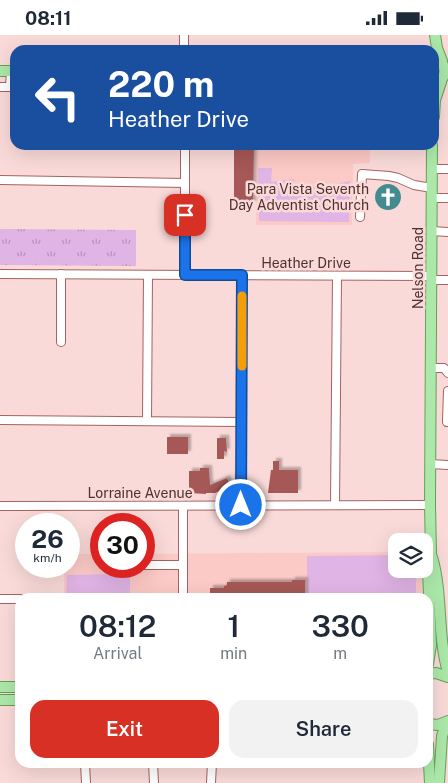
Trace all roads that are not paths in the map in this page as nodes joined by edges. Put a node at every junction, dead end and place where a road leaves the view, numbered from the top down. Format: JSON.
{"nodes":[{"id":1,"x":442,"y":62,"type":"edge"},
{"id":2,"x":441,"y":81,"type":"edge"},
{"id":3,"x":185,"y":150,"type":"edge"},
{"id":4,"x":432,"y":150,"type":"edge"},
{"id":5,"x":432,"y":169,"type":"junction"},
{"id":6,"x":448,"y":169,"type":"edge"},
{"id":7,"x":0,"y":180,"type":"edge"},
{"id":8,"x":185,"y":183,"type":"junction"},
{"id":9,"x":432,"y":193,"type":"junction"},
{"id":10,"x":448,"y":198,"type":"edge"},
{"id":11,"x":360,"y":217,"type":"dead end"},
{"id":12,"x":432,"y":231,"type":"junction"},
{"id":13,"x":448,"y":232,"type":"edge"},
{"id":14,"x":0,"y":274,"type":"edge"},
{"id":15,"x":61,"y":274,"type":"junction"},
{"id":16,"x":148,"y":275,"type":"junction"},
{"id":17,"x":185,"y":275,"type":"junction"},
{"id":18,"x":242,"y":275,"type":"junction"},
{"id":19,"x":337,"y":276,"type":"junction"},
{"id":20,"x":432,"y":278,"type":"junction"},
{"id":21,"x":448,"y":280,"type":"edge"},
{"id":22,"x":61,"y":342,"type":"dead end"},
{"id":23,"x":431,"y":367,"type":"junction"},
{"id":24,"x":448,"y":373,"type":"edge"},
{"id":25,"x":448,"y":391,"type":"edge"},
{"id":26,"x":0,"y":420,"type":"edge"},
{"id":27,"x":147,"y":421,"type":"junction"},
{"id":28,"x":241,"y":422,"type":"junction"},
{"id":29,"x":447,"y":422,"type":"edge"},
{"id":30,"x":430,"y":465,"type":"junction"},
{"id":31,"x":448,"y":465,"type":"edge"},
{"id":32,"x":241,"y":505,"type":"junction"},
{"id":33,"x":335,"y":505,"type":"junction"},
{"id":34,"x":430,"y":505,"type":"junction"},
{"id":35,"x":0,"y":506,"type":"edge"},
{"id":36,"x":183,"y":506,"type":"junction"},
{"id":37,"x":431,"y":533,"type":"edge"},
{"id":38,"x":433,"y":560,"type":"edge"},
{"id":39,"x":155,"y":565,"type":"edge"},
{"id":40,"x":183,"y":565,"type":"junction"},
{"id":41,"x":428,"y":578,"type":"edge"},
{"id":42,"x":183,"y":593,"type":"edge"},
{"id":43,"x":429,"y":593,"type":"edge"},
{"id":44,"x":0,"y":599,"type":"edge"},
{"id":45,"x":15,"y":599,"type":"edge"},
{"id":46,"x":448,"y":672,"type":"edge"},
{"id":47,"x":433,"y":674,"type":"edge"},
{"id":48,"x":448,"y":677,"type":"edge"},
{"id":49,"x":0,"y":687,"type":"edge"},
{"id":50,"x":15,"y":687,"type":"edge"},
{"id":51,"x":0,"y":700,"type":"edge"},
{"id":52,"x":15,"y":700,"type":"edge"},
{"id":53,"x":448,"y":721,"type":"edge"},
{"id":54,"x":433,"y":724,"type":"edge"},
{"id":55,"x":85,"y":768,"type":"edge"},
{"id":56,"x":153,"y":768,"type":"edge"},
{"id":57,"x":212,"y":768,"type":"edge"},
{"id":58,"x":429,"y":768,"type":"edge"},
{"id":59,"x":86,"y":783,"type":"edge"},
{"id":60,"x":154,"y":783,"type":"edge"},
{"id":61,"x":211,"y":783,"type":"edge"},
{"id":62,"x":430,"y":783,"type":"edge"},
{"id":63,"x":439,"y":783,"type":"edge"}],
"edges":[{"from":1,"to":2,"type":"main road"},
{"from":3,"to":8,"type":"street"},
{"from":4,"to":5,"type":"main road","name":"Nelson Road"},
{"from":5,"to":6,"type":"street"},
{"from":5,"to":9,"type":"main road","name":"Nelson Road"},
{"from":7,"to":8,"type":"street"},
{"from":8,"to":17,"type":"street"},
{"from":9,"to":10,"type":"street"},
{"from":9,"to":11,"type":"street"},
{"from":9,"to":12,"type":"main road","name":"Nelson Road"},
{"from":12,"to":13,"type":"street"},
{"from":12,"to":20,"type":"main road","name":"Nelson Road"},
{"from":14,"to":15,"type":"street","name":"Heather Drive"},
{"from":15,"to":16,"type":"street","name":"Heather Drive"},
{"from":15,"to":22,"type":"street"},
{"from":16,"to":17,"type":"street","name":"Heather Drive"},
{"from":16,"to":27,"type":"street"},
{"from":17,"to":18,"type":"street","name":"Heather Drive"},
{"from":18,"to":19,"type":"street","name":"Heather Drive"},
{"from":18,"to":28,"type":"street"},
{"from":19,"to":20,"type":"street","name":"Heather Drive"},
{"from":19,"to":33,"type":"street"},
{"from":20,"to":21,"type":"street","name":"Heather Drive"},
{"from":20,"to":23,"type":"main road","name":"Nelson Road"},
{"from":23,"to":24,"type":"street"},
{"from":23,"to":30,"type":"main road","name":"Nelson Road"},
{"from":25,"to":29,"type":"street"},
{"from":26,"to":27,"type":"street"},
{"from":27,"to":28,"type":"street"},
{"from":28,"to":32,"type":"street"},
{"from":30,"to":31,"type":"street"},
{"from":30,"to":34,"type":"main road","name":"Nelson Road"},
{"from":32,"to":33,"type":"street","name":"Lorraine Avenue"},
{"from":32,"to":36,"type":"street","name":"Lorraine Avenue"},
{"from":33,"to":34,"type":"street","name":"Lorraine Avenue"},
{"from":34,"to":37,"type":"main road","name":"Nelson Road"},
{"from":35,"to":36,"type":"street","name":"Lorraine Avenue"},
{"from":36,"to":40,"type":"street"},
{"from":38,"to":46,"type":"main road","name":"Nelson Road"},
{"from":39,"to":40,"type":"street"},
{"from":40,"to":42,"type":"street"},
{"from":41,"to":43,"type":"main road","name":"Nelson Road"},
{"from":44,"to":45,"type":"street"},
{"from":47,"to":48,"type":"main road"},
{"from":49,"to":50,"type":"main road"},
{"from":51,"to":52,"type":"main road"},
{"from":53,"to":54,"type":"main road"},
{"from":53,"to":63,"type":"main road"},
{"from":55,"to":59,"type":"street"},
{"from":56,"to":60,"type":"street"},
{"from":57,"to":61,"type":"street"},
{"from":58,"to":62,"type":"main road"}]}
